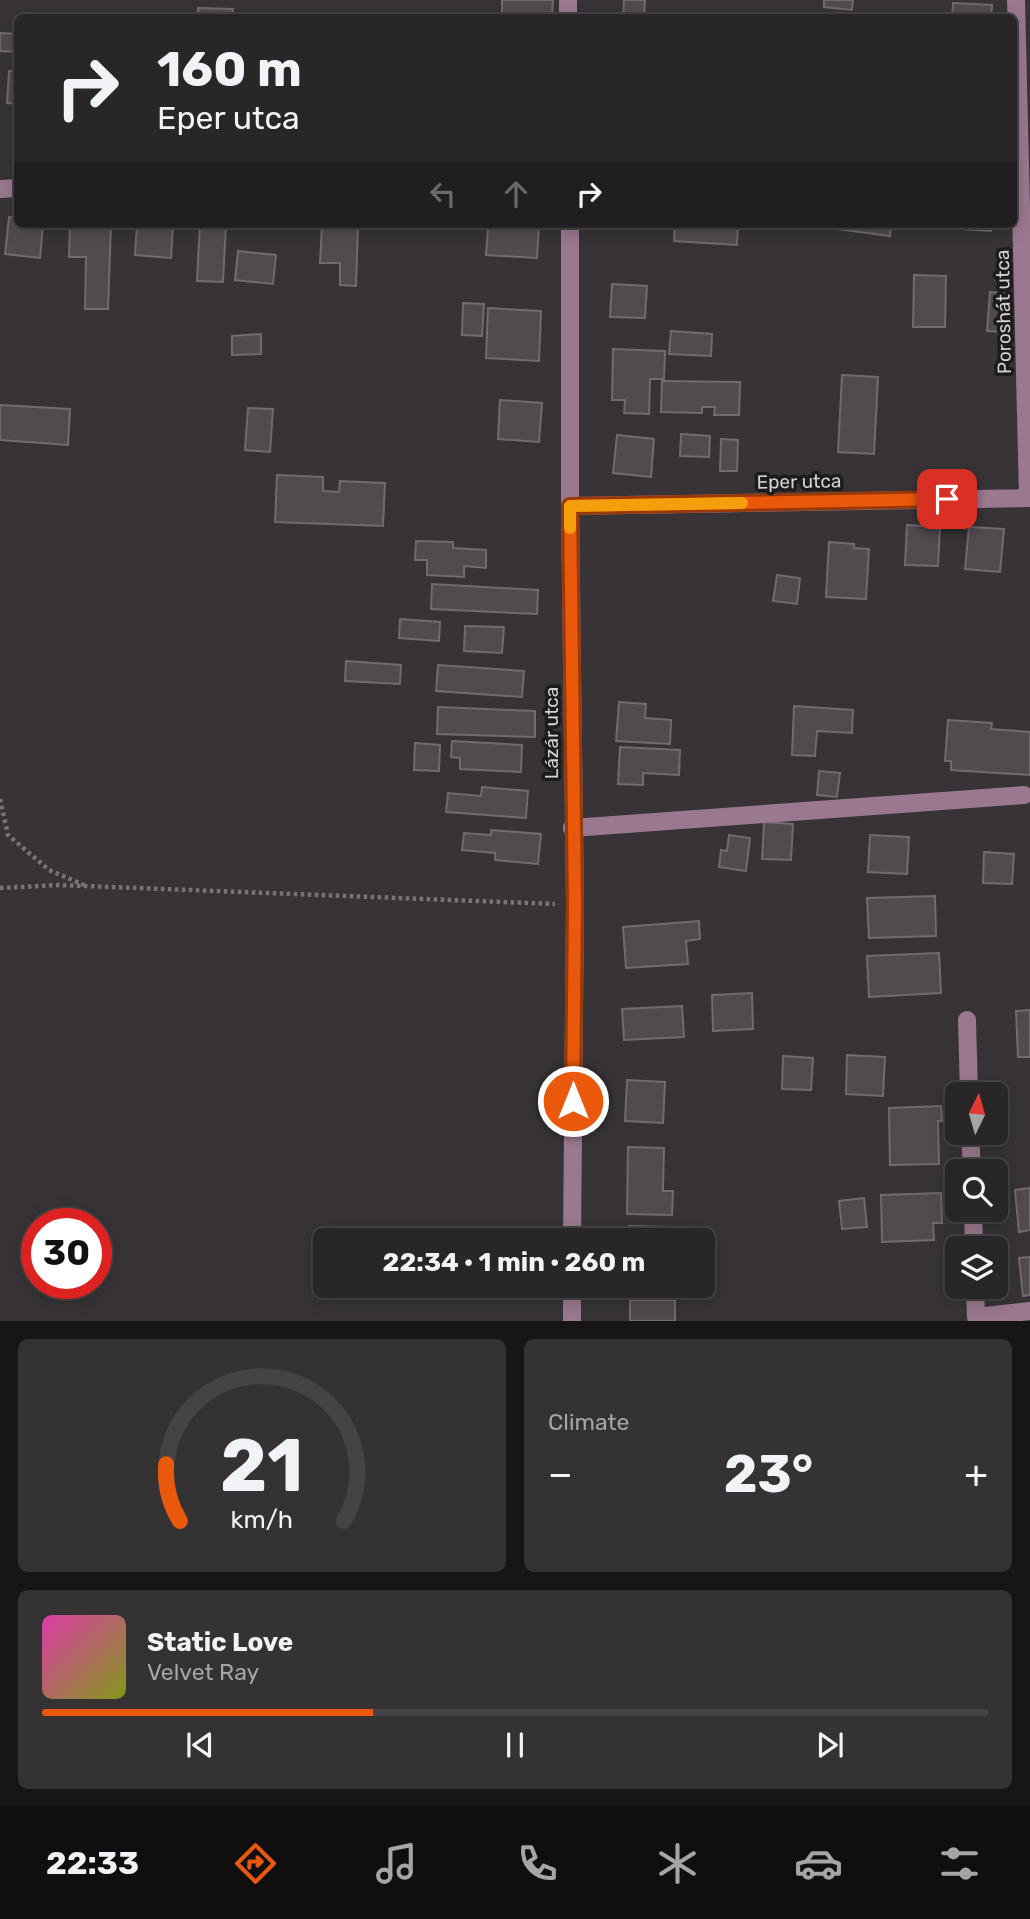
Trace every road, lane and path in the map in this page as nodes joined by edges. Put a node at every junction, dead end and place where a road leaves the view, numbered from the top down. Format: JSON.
{"nodes":[{"id":1,"x":1017,"y":38,"type":"edge"},
{"id":2,"x":570,"y":228,"type":"edge"},
{"id":3,"x":1029,"y":498,"type":"edge"},
{"id":4,"x":570,"y":506,"type":"junction"},
{"id":5,"x":1024,"y":795,"type":"dead end"},
{"id":6,"x":0,"y":799,"type":"edge"},
{"id":7,"x":572,"y":828,"type":"junction"},
{"id":8,"x":87,"y":886,"type":"junction"},
{"id":9,"x":0,"y":888,"type":"edge"},
{"id":10,"x":575,"y":905,"type":"junction"},
{"id":11,"x":967,"y":1020,"type":"dead end"},
{"id":12,"x":969,"y":1082,"type":"edge"},
{"id":13,"x":572,"y":1228,"type":"edge"},
{"id":14,"x":572,"y":1298,"type":"edge"},
{"id":15,"x":975,"y":1299,"type":"edge"},
{"id":16,"x":1030,"y":1311,"type":"edge"},
{"id":17,"x":572,"y":1321,"type":"edge"}],
"edges":[{"from":1,"to":3,"type":"street","name":"Poroshát utca"},
{"from":2,"to":4,"type":"street","name":"Lázár utca"},
{"from":3,"to":4,"type":"street","name":"Eper utca"},
{"from":4,"to":7,"type":"street","name":"Lázár utca"},
{"from":5,"to":7,"type":"street"},
{"from":6,"to":8,"type":"path"},
{"from":7,"to":10,"type":"street","name":"Lázár utca"},
{"from":8,"to":9,"type":"path"},
{"from":8,"to":10,"type":"path"},
{"from":10,"to":13,"type":"street","name":"Lázár utca"},
{"from":11,"to":12,"type":"street"},
{"from":14,"to":17,"type":"street"},
{"from":15,"to":16,"type":"street"}]}
